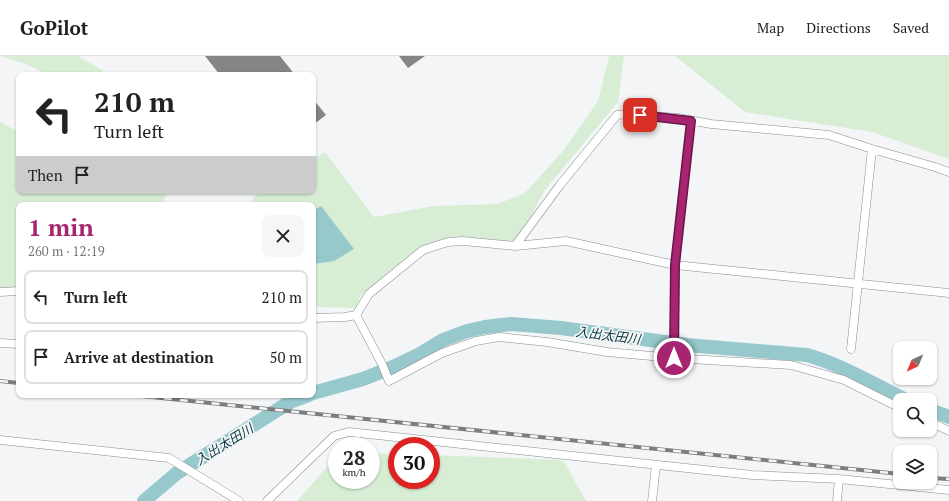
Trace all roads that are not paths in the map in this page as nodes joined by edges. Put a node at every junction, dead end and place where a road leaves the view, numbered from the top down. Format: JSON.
{"nodes":[{"id":1,"x":691,"y":121,"type":"junction"},
{"id":2,"x":872,"y":150,"type":"junction"},
{"id":3,"x":949,"y":172,"type":"edge"},
{"id":4,"x":515,"y":246,"type":"junction"},
{"id":5,"x":675,"y":265,"type":"junction"},
{"id":6,"x":858,"y":284,"type":"junction"},
{"id":7,"x":16,"y":291,"type":"edge"},
{"id":8,"x":0,"y":292,"type":"edge"},
{"id":9,"x":949,"y":292,"type":"edge"},
{"id":10,"x":356,"y":315,"type":"junction"},
{"id":11,"x":316,"y":318,"type":"edge"},
{"id":12,"x":0,"y":343,"type":"edge"},
{"id":13,"x":16,"y":344,"type":"edge"},
{"id":14,"x":850,"y":349,"type":"dead end"},
{"id":15,"x":674,"y":358,"type":"junction"},
{"id":16,"x":893,"y":404,"type":"edge"},
{"id":17,"x":937,"y":425,"type":"edge"},
{"id":18,"x":949,"y":431,"type":"edge"},
{"id":19,"x":0,"y":440,"type":"edge"},
{"id":20,"x":656,"y":466,"type":"junction"},
{"id":21,"x":840,"y":479,"type":"junction"},
{"id":22,"x":949,"y":490,"type":"edge"},
{"id":23,"x":239,"y":501,"type":"edge"},
{"id":24,"x":267,"y":501,"type":"edge"},
{"id":25,"x":652,"y":501,"type":"edge"},
{"id":26,"x":837,"y":501,"type":"edge"}],
"edges":[{"from":1,"to":2,"type":"street"},
{"from":1,"to":4,"type":"street"},
{"from":1,"to":5,"type":"street"},
{"from":2,"to":3,"type":"street"},
{"from":2,"to":6,"type":"street"},
{"from":4,"to":5,"type":"street"},
{"from":4,"to":10,"type":"street"},
{"from":5,"to":6,"type":"street"},
{"from":5,"to":15,"type":"street"},
{"from":6,"to":9,"type":"street"},
{"from":6,"to":14,"type":"street"},
{"from":7,"to":8,"type":"street"},
{"from":10,"to":11,"type":"street"},
{"from":10,"to":15,"type":"street"},
{"from":12,"to":13,"type":"street"},
{"from":15,"to":16,"type":"street"},
{"from":17,"to":18,"type":"street"},
{"from":19,"to":23,"type":"street"},
{"from":20,"to":21,"type":"street"},
{"from":20,"to":24,"type":"street"},
{"from":20,"to":25,"type":"street"},
{"from":21,"to":22,"type":"street"},
{"from":21,"to":26,"type":"street"}]}
